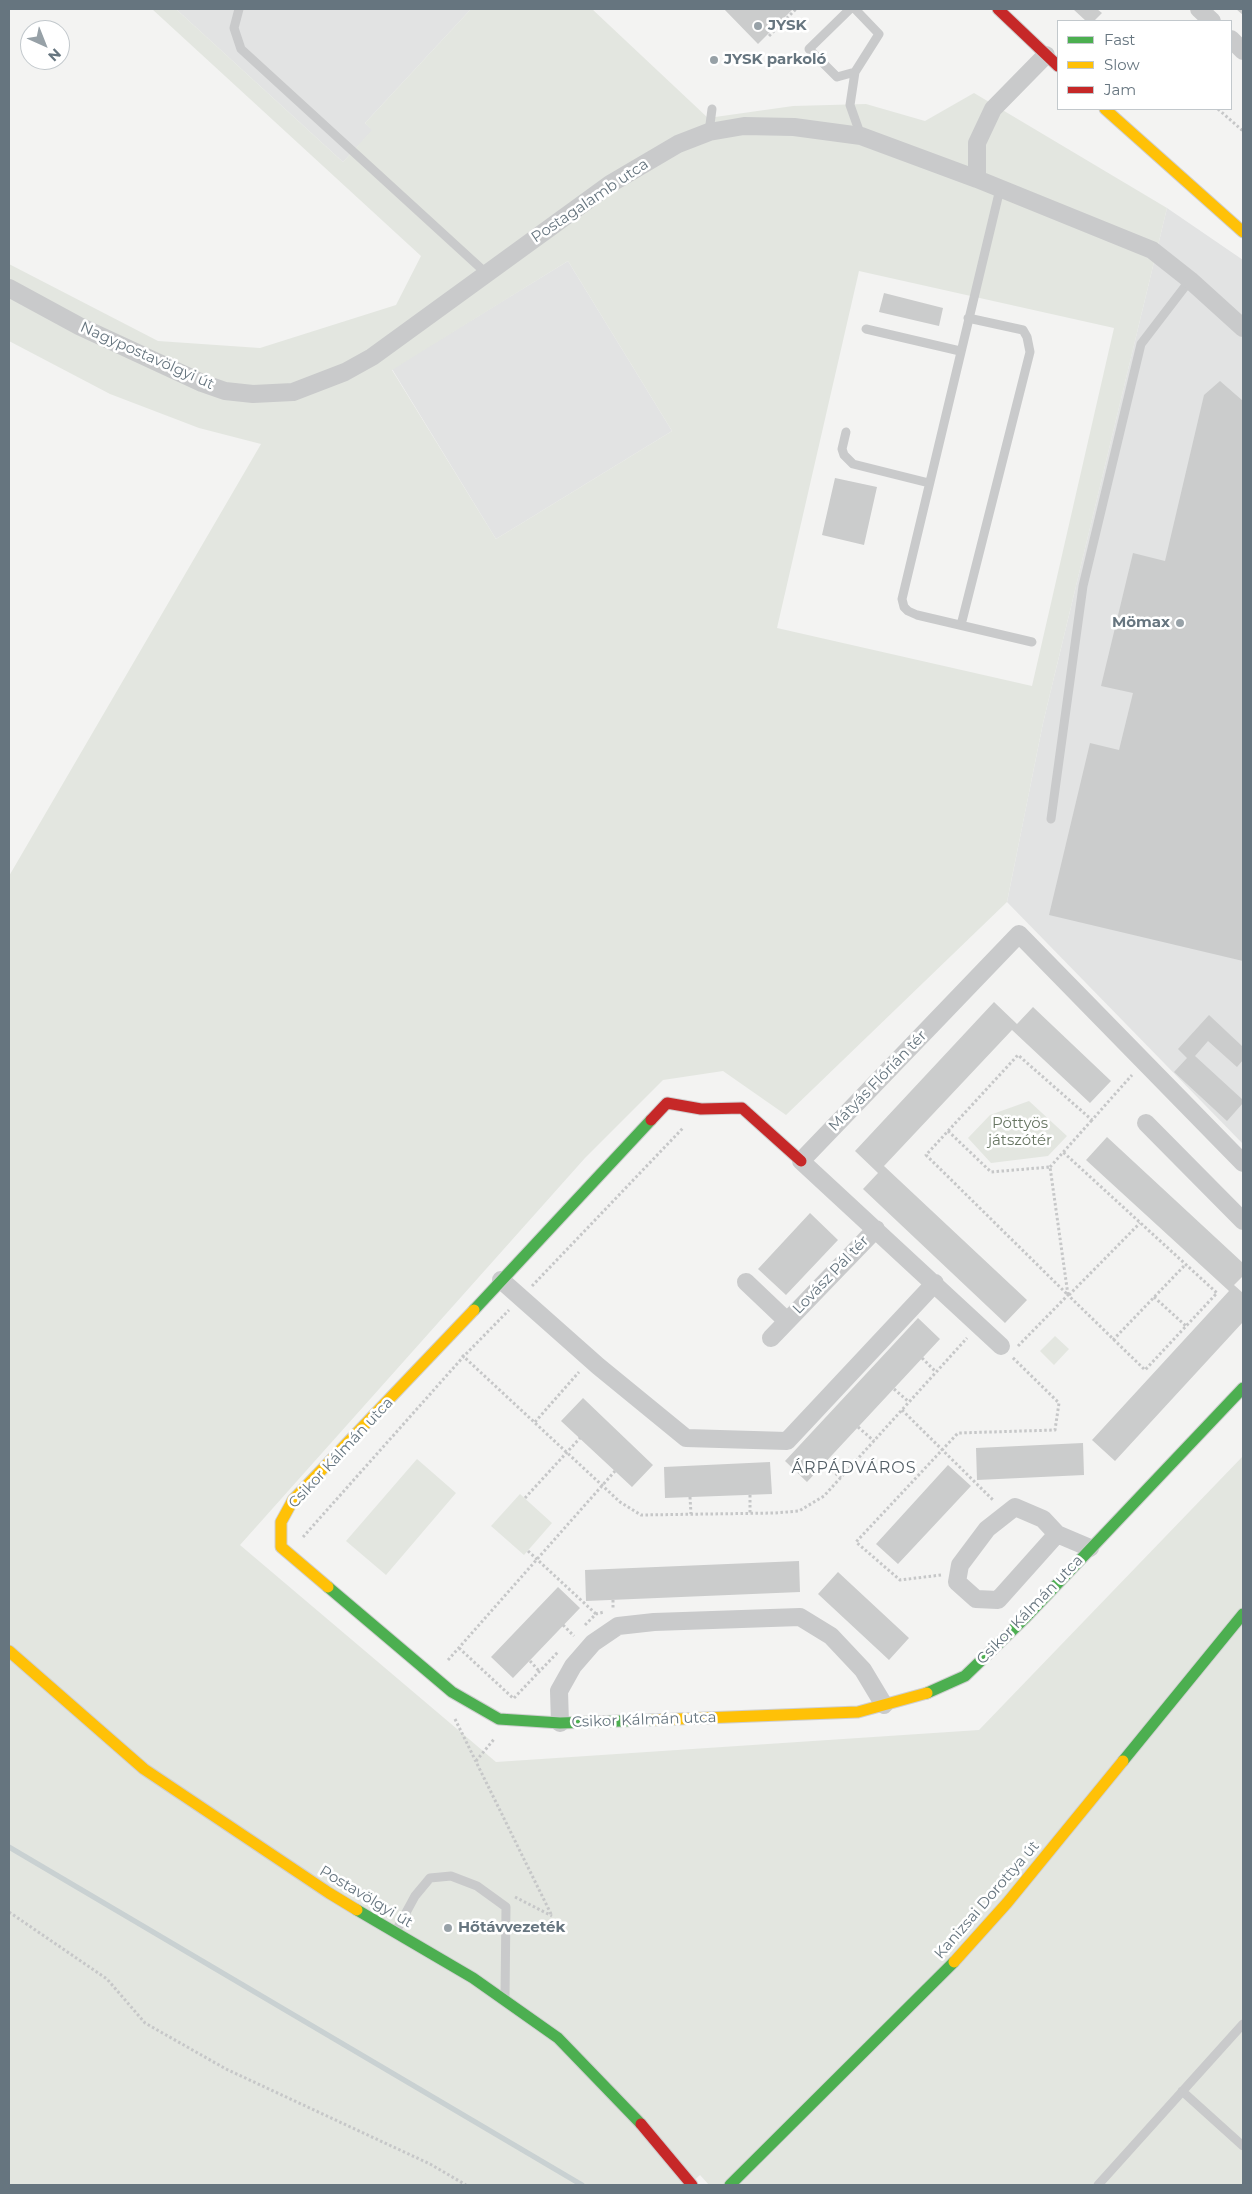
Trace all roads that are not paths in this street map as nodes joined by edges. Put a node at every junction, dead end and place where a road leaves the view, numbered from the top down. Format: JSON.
{"nodes":[{"id":1,"x":239,"y":9,"type":"edge"},
{"id":2,"x":850,"y":9,"type":"edge"},
{"id":3,"x":855,"y":9,"type":"edge"},
{"id":4,"x":998,"y":9,"type":"edge"},
{"id":5,"x":1198,"y":9,"type":"edge"},
{"id":6,"x":1211,"y":20,"type":"edge"},
{"id":7,"x":1232,"y":40,"type":"edge"},
{"id":8,"x":1243,"y":51,"type":"edge"},
{"id":9,"x":1052,"y":60,"type":"edge"},
{"id":10,"x":855,"y":72,"type":"junction"},
{"id":11,"x":712,"y":109,"type":"dead end"},
{"id":12,"x":1106,"y":110,"type":"edge"},
{"id":13,"x":710,"y":132,"type":"junction"},
{"id":14,"x":861,"y":136,"type":"junction"},
{"id":15,"x":977,"y":179,"type":"junction"},
{"id":16,"x":1000,"y":189,"type":"junction"},
{"id":17,"x":1243,"y":232,"type":"edge"},
{"id":18,"x":486,"y":273,"type":"junction"},
{"id":19,"x":1190,"y":280,"type":"junction"},
{"id":20,"x":9,"y":288,"type":"edge"},
{"id":21,"x":968,"y":318,"type":"junction"},
{"id":22,"x":1243,"y":328,"type":"edge"},
{"id":23,"x":866,"y":329,"type":"dead end"},
{"id":24,"x":960,"y":351,"type":"junction"},
{"id":25,"x":293,"y":392,"type":"joint"},
{"id":26,"x":846,"y":432,"type":"dead end"},
{"id":27,"x":929,"y":483,"type":"junction"},
{"id":28,"x":961,"y":625,"type":"junction"},
{"id":29,"x":1032,"y":642,"type":"dead end"},
{"id":30,"x":1052,"y":819,"type":"dead end"},
{"id":31,"x":1146,"y":1124,"type":"dead end"},
{"id":32,"x":801,"y":1161,"type":"junction"},
{"id":33,"x":1243,"y":1163,"type":"edge"},
{"id":34,"x":1243,"y":1220,"type":"edge"},
{"id":35,"x":876,"y":1229,"type":"junction"},
{"id":36,"x":501,"y":1280,"type":"junction"},
{"id":37,"x":746,"y":1282,"type":"dead end"},
{"id":38,"x":935,"y":1283,"type":"junction"},
{"id":39,"x":787,"y":1320,"type":"junction"},
{"id":40,"x":771,"y":1338,"type":"dead end"},
{"id":41,"x":1005,"y":1353,"type":"road end"},
{"id":42,"x":1243,"y":1388,"type":"edge"},
{"id":43,"x":1057,"y":1534,"type":"junction"},
{"id":44,"x":1090,"y":1548,"type":"junction"},
{"id":45,"x":1243,"y":1614,"type":"edge"},
{"id":46,"x":9,"y":1651,"type":"edge"},
{"id":47,"x":884,"y":1705,"type":"junction"},
{"id":48,"x":560,"y":1723,"type":"junction"},
{"id":49,"x":396,"y":1932,"type":"junction"},
{"id":50,"x":505,"y":2001,"type":"junction"},
{"id":51,"x":1243,"y":2024,"type":"edge"},
{"id":52,"x":1182,"y":2091,"type":"junction"},
{"id":53,"x":1243,"y":2146,"type":"edge"},
{"id":54,"x":692,"y":2185,"type":"edge"},
{"id":55,"x":730,"y":2185,"type":"edge"},
{"id":56,"x":1098,"y":2185,"type":"edge"}],
"edges":[{"from":1,"to":18,"type":"lane"},
{"from":2,"to":10,"type":"lane"},
{"from":3,"to":10,"type":"lane"},
{"from":4,"to":9,"type":"street"},
{"from":5,"to":6,"type":"street"},
{"from":7,"to":8,"type":"street"},
{"from":9,"to":15,"type":"street"},
{"from":10,"to":14,"type":"lane"},
{"from":11,"to":13,"type":"lane"},
{"from":12,"to":17,"type":"street"},
{"from":13,"to":14,"type":"street","name":"Postagalamb utca"},
{"from":13,"to":18,"type":"street","name":"Postagalamb utca"},
{"from":14,"to":15,"type":"street","name":"Postagalamb utca"},
{"from":15,"to":16,"type":"street","name":"Postagalamb utca"},
{"from":16,"to":19,"type":"street","name":"Postagalamb utca"},
{"from":16,"to":21,"type":"lane"},
{"from":18,"to":25,"type":"street","name":"Postagalamb utca"},
{"from":19,"to":22,"type":"street","name":"Postagalamb utca"},
{"from":19,"to":30,"type":"lane"},
{"from":20,"to":25,"type":"street","name":"Nagypostavölgyi út"},
{"from":21,"to":24,"type":"lane"},
{"from":21,"to":28,"type":"lane"},
{"from":23,"to":24,"type":"lane"},
{"from":24,"to":27,"type":"lane"},
{"from":26,"to":27,"type":"lane"},
{"from":27,"to":28,"type":"lane"},
{"from":28,"to":29,"type":"lane"},
{"from":31,"to":34,"type":"street"},
{"from":32,"to":33,"type":"street","name":"Mátyás Flórián tér"},
{"from":32,"to":35,"type":"street"},
{"from":32,"to":36,"type":"street","name":"Csikor Kálmán utca"},
{"from":35,"to":38,"type":"street"},
{"from":35,"to":39,"type":"street","name":"Lovász Pál tér"},
{"from":36,"to":38,"type":"street"},
{"from":36,"to":48,"type":"street","name":"Csikor Kálmán utca"},
{"from":37,"to":39,"type":"street","name":"Lovász Pál tér"},
{"from":38,"to":41,"type":"street"},
{"from":39,"to":40,"type":"street","name":"Lovász Pál tér"},
{"from":42,"to":44,"type":"street","name":"Csikor Kálmán utca"},
{"from":43,"to":43,"type":"street"},
{"from":43,"to":44,"type":"street"},
{"from":44,"to":47,"type":"street","name":"Csikor Kálmán utca"},
{"from":45,"to":55,"type":"street","name":"Kanizsai Dorottya út"},
{"from":46,"to":49,"type":"street","name":"Postavölgyi út"},
{"from":47,"to":48,"type":"street","name":"Csikor Kálmán utca"},
{"from":47,"to":48,"type":"street"},
{"from":49,"to":50,"type":"street","name":"Postavölgyi út"},
{"from":49,"to":50,"type":"lane"},
{"from":50,"to":54,"type":"street","name":"Postavölgyi út"},
{"from":51,"to":52,"type":"lane"},
{"from":52,"to":53,"type":"lane"},
{"from":52,"to":56,"type":"lane"}]}
